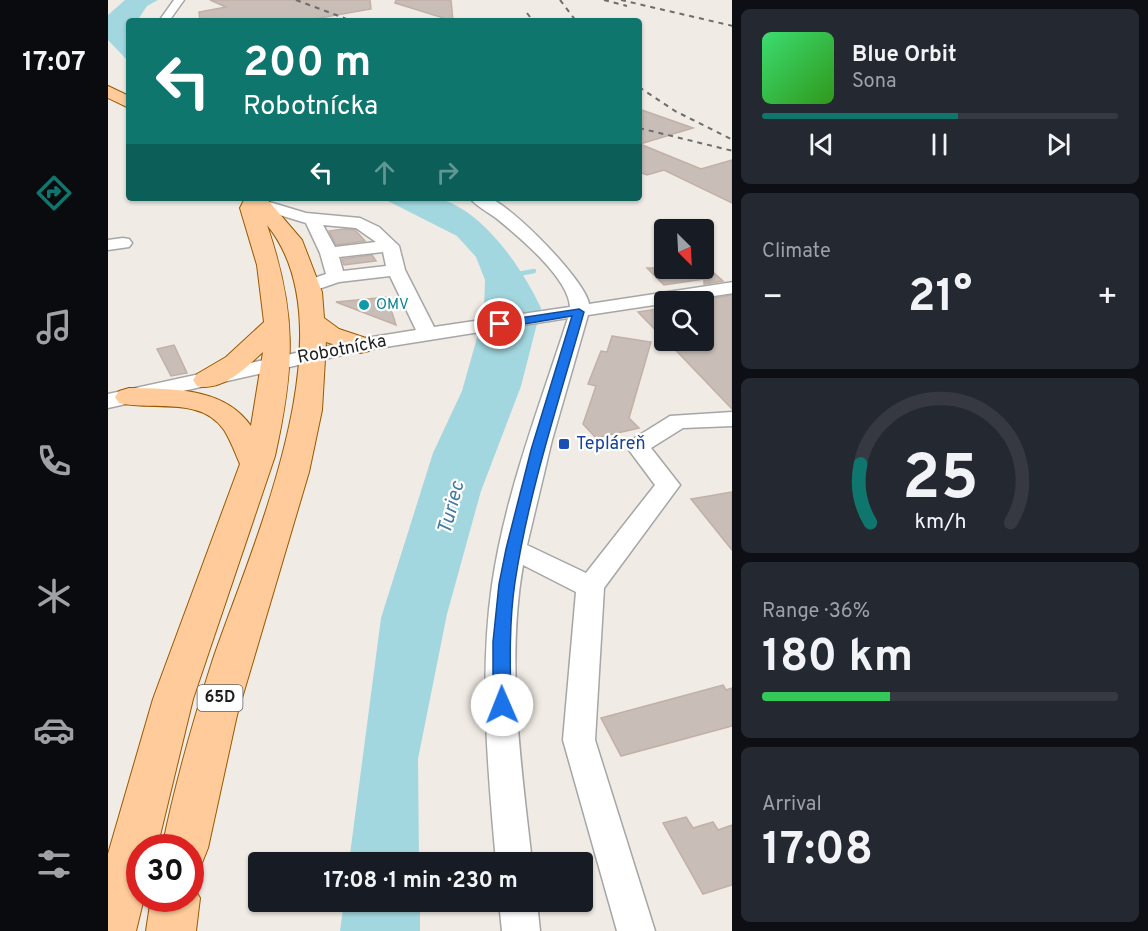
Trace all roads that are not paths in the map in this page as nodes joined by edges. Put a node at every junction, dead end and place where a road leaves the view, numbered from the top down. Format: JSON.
{"nodes":[{"id":1,"x":179,"y":0,"type":"edge"},
{"id":2,"x":165,"y":18,"type":"edge"},
{"id":3,"x":108,"y":91,"type":"edge"},
{"id":4,"x":126,"y":101,"type":"edge"},
{"id":5,"x":259,"y":201,"type":"edge"},
{"id":6,"x":482,"y":201,"type":"edge"},
{"id":7,"x":308,"y":218,"type":"junction"},
{"id":8,"x":356,"y":250,"type":"junction"},
{"id":9,"x":366,"y":273,"type":"junction"},
{"id":10,"x":307,"y":287,"type":"junction"},
{"id":11,"x":732,"y":287,"type":"edge"},
{"id":12,"x":571,"y":314,"type":"junction"},
{"id":13,"x":312,"y":321,"type":"junction"},
{"id":14,"x":277,"y":324,"type":"junction"},
{"id":15,"x":428,"y":335,"type":"junction"},
{"id":16,"x":360,"y":345,"type":"junction"},
{"id":17,"x":312,"y":356,"type":"junction"},
{"id":18,"x":278,"y":363,"type":"junction"},
{"id":19,"x":207,"y":380,"type":"junction"},
{"id":20,"x":119,"y":399,"type":"edge"},
{"id":21,"x":732,"y":419,"type":"edge"},
{"id":22,"x":256,"y":464,"type":"junction"},
{"id":23,"x":513,"y":549,"type":"junction"},
{"id":24,"x":590,"y":588,"type":"junction"},
{"id":25,"x":188,"y":834,"type":"edge"},
{"id":26,"x":513,"y":852,"type":"edge"},
{"id":27,"x":174,"y":912,"type":"edge"},
{"id":28,"x":519,"y":912,"type":"edge"},
{"id":29,"x":111,"y":931,"type":"edge"},
{"id":30,"x":171,"y":931,"type":"edge"},
{"id":31,"x":521,"y":931,"type":"edge"},
{"id":32,"x":636,"y":931,"type":"edge"}],
"edges":[{"from":1,"to":2,"type":"street"},
{"from":3,"to":4,"type":"main road"},
{"from":5,"to":7,"type":"street"},
{"from":5,"to":10,"type":"main road","number":"65D"},
{"from":5,"to":14,"type":"main road","number":"65D"},
{"from":6,"to":12,"type":"street"},
{"from":7,"to":8,"type":"street"},
{"from":7,"to":8,"type":"street"},
{"from":8,"to":9,"type":"street"},
{"from":8,"to":9,"type":"street"},
{"from":8,"to":9,"type":"street"},
{"from":9,"to":10,"type":"street"},
{"from":9,"to":15,"type":"street"},
{"from":10,"to":13,"type":"main road","number":"65D"},
{"from":11,"to":12,"type":"street","name":"Robotnícka"},
{"from":12,"to":15,"type":"street","name":"Robotnícka"},
{"from":12,"to":23,"type":"street"},
{"from":13,"to":16,"type":"main road"},
{"from":13,"to":17,"type":"main road","number":"65D"},
{"from":14,"to":18,"type":"main road","number":"65D"},
{"from":14,"to":19,"type":"main road"},
{"from":15,"to":16,"type":"street","name":"Robotnícka"},
{"from":16,"to":17,"type":"street","name":"Robotnícka"},
{"from":17,"to":18,"type":"street","name":"Robotnícka"},
{"from":17,"to":25,"type":"main road","number":"65D"},
{"from":18,"to":19,"type":"street","name":"Robotnícka"},
{"from":18,"to":22,"type":"main road","number":"65D"},
{"from":19,"to":20,"type":"street","name":"Robotnícka"},
{"from":20,"to":22,"type":"main road"},
{"from":21,"to":24,"type":"street"},
{"from":22,"to":29,"type":"main road","number":"65D"},
{"from":23,"to":24,"type":"street"},
{"from":23,"to":26,"type":"street"},
{"from":24,"to":32,"type":"street"},
{"from":27,"to":30,"type":"main road"},
{"from":28,"to":31,"type":"street"}]}
